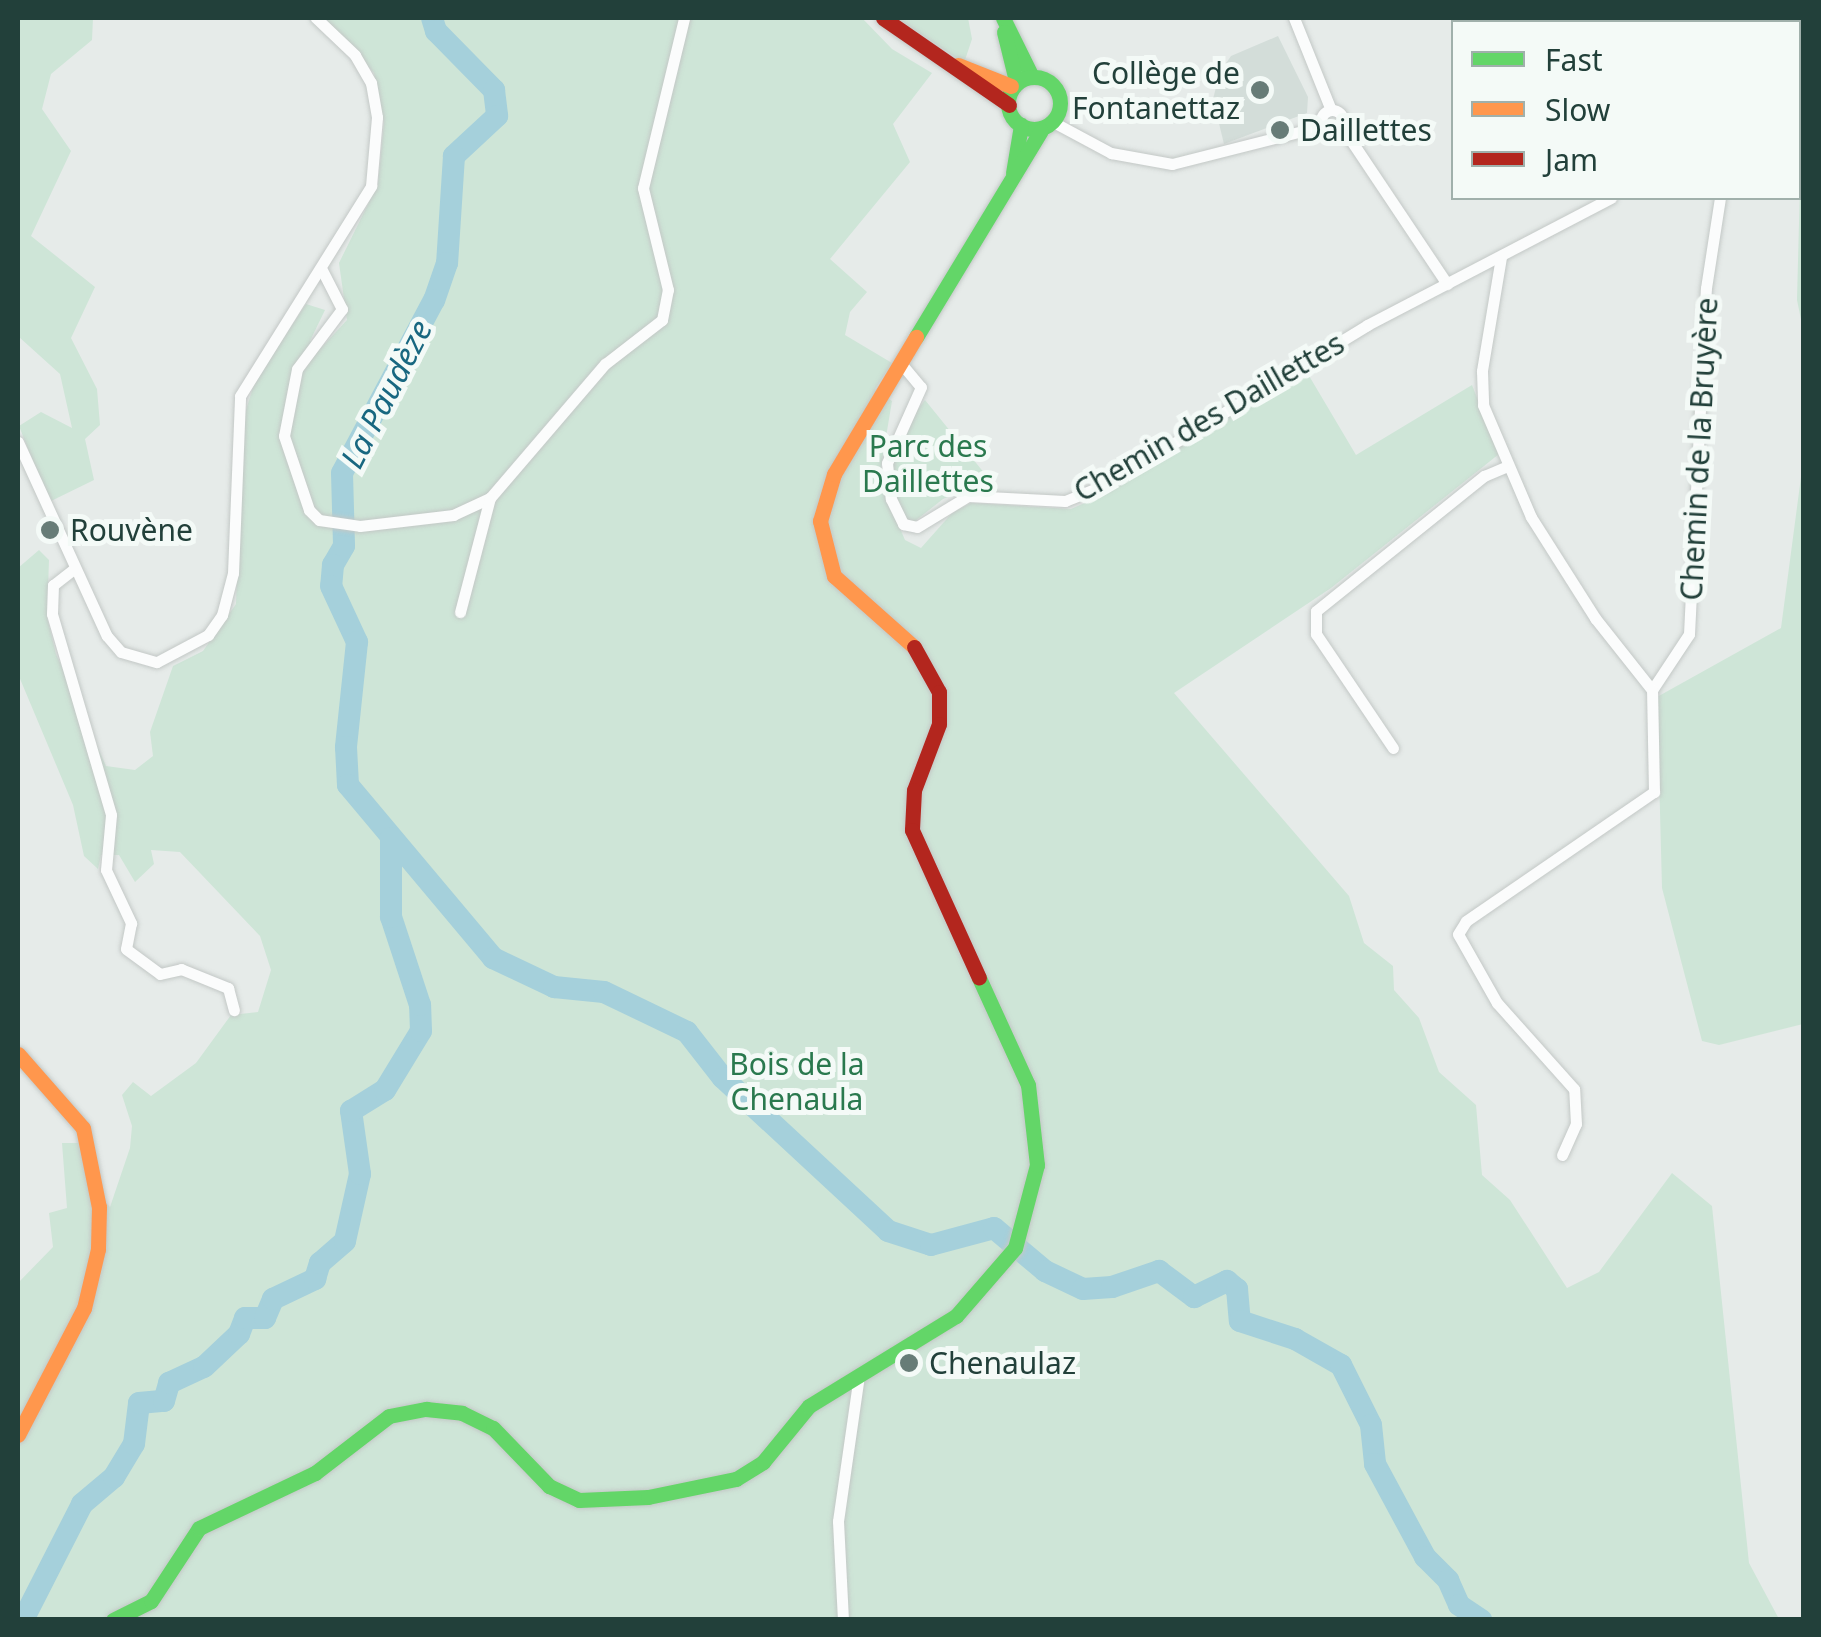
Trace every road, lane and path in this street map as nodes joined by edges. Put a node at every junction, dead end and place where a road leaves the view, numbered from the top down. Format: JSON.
{"nodes":[{"id":1,"x":316,"y":18,"type":"edge"},
{"id":2,"x":684,"y":18,"type":"edge"},
{"id":3,"x":883,"y":18,"type":"edge"},
{"id":4,"x":1294,"y":18,"type":"edge"},
{"id":5,"x":1004,"y":20,"type":"edge"},
{"id":6,"x":1004,"y":52,"type":"junction"},
{"id":7,"x":940,"y":60,"type":"junction"},
{"id":8,"x":981,"y":74,"type":"junction"},
{"id":9,"x":1019,"y":81,"type":"junction"},
{"id":10,"x":1009,"y":105,"type":"junction"},
{"id":11,"x":1330,"y":110,"type":"junction"},
{"id":12,"x":1021,"y":124,"type":"junction"},
{"id":13,"x":1322,"y":126,"type":"junction"},
{"id":14,"x":1048,"y":127,"type":"junction"},
{"id":15,"x":1342,"y":127,"type":"junction"},
{"id":16,"x":1012,"y":176,"type":"junction"},
{"id":17,"x":1607,"y":200,"type":"edge"},
{"id":18,"x":1720,"y":200,"type":"edge"},
{"id":19,"x":1501,"y":257,"type":"junction"},
{"id":20,"x":322,"y":270,"type":"junction"},
{"id":21,"x":1447,"y":284,"type":"junction"},
{"id":22,"x":904,"y":367,"type":"junction"},
{"id":23,"x":18,"y":442,"type":"edge"},
{"id":24,"x":1508,"y":466,"type":"junction"},
{"id":25,"x":490,"y":498,"type":"junction"},
{"id":26,"x":75,"y":568,"type":"junction"},
{"id":27,"x":460,"y":612,"type":"dead end"},
{"id":28,"x":1652,"y":690,"type":"junction"},
{"id":29,"x":1393,"y":748,"type":"dead end"},
{"id":30,"x":234,"y":1010,"type":"dead end"},
{"id":31,"x":18,"y":1054,"type":"edge"},
{"id":32,"x":1562,"y":1155,"type":"dead end"},
{"id":33,"x":858,"y":1375,"type":"junction"},
{"id":34,"x":18,"y":1435,"type":"edge"},
{"id":35,"x":113,"y":1620,"type":"edge"},
{"id":36,"x":843,"y":1620,"type":"edge"}],
"edges":[{"from":1,"to":20,"type":"street"},
{"from":2,"to":25,"type":"street"},
{"from":3,"to":7,"type":"street"},
{"from":4,"to":11,"type":"street"},
{"from":5,"to":6,"type":"street"},
{"from":5,"to":9,"type":"street"},
{"from":6,"to":8,"type":"street"},
{"from":6,"to":9,"type":"street"},
{"from":7,"to":8,"type":"street"},
{"from":7,"to":10,"type":"street"},
{"from":8,"to":9,"type":"street"},
{"from":9,"to":10,"type":"street"},
{"from":9,"to":14,"type":"street"},
{"from":10,"to":12,"type":"street"},
{"from":11,"to":13,"type":"street"},
{"from":11,"to":15,"type":"street"},
{"from":12,"to":14,"type":"street"},
{"from":12,"to":16,"type":"street"},
{"from":13,"to":14,"type":"street"},
{"from":13,"to":15,"type":"street"},
{"from":14,"to":16,"type":"street"},
{"from":15,"to":21,"type":"street"},
{"from":16,"to":22,"type":"street"},
{"from":17,"to":19,"type":"street","name":"Chemin des Daillettes"},
{"from":18,"to":28,"type":"street","name":"Chemin de la Bruyère"},
{"from":19,"to":21,"type":"street","name":"Chemin des Daillettes"},
{"from":19,"to":24,"type":"street"},
{"from":20,"to":25,"type":"street"},
{"from":20,"to":26,"type":"street"},
{"from":21,"to":22,"type":"street","name":"Chemin des Daillettes"},
{"from":22,"to":33,"type":"street"},
{"from":23,"to":26,"type":"street"},
{"from":24,"to":28,"type":"street"},
{"from":24,"to":29,"type":"street"},
{"from":25,"to":27,"type":"street"},
{"from":26,"to":30,"type":"street"},
{"from":28,"to":32,"type":"street"},
{"from":31,"to":34,"type":"street"},
{"from":33,"to":35,"type":"street"},
{"from":33,"to":36,"type":"street"}]}
